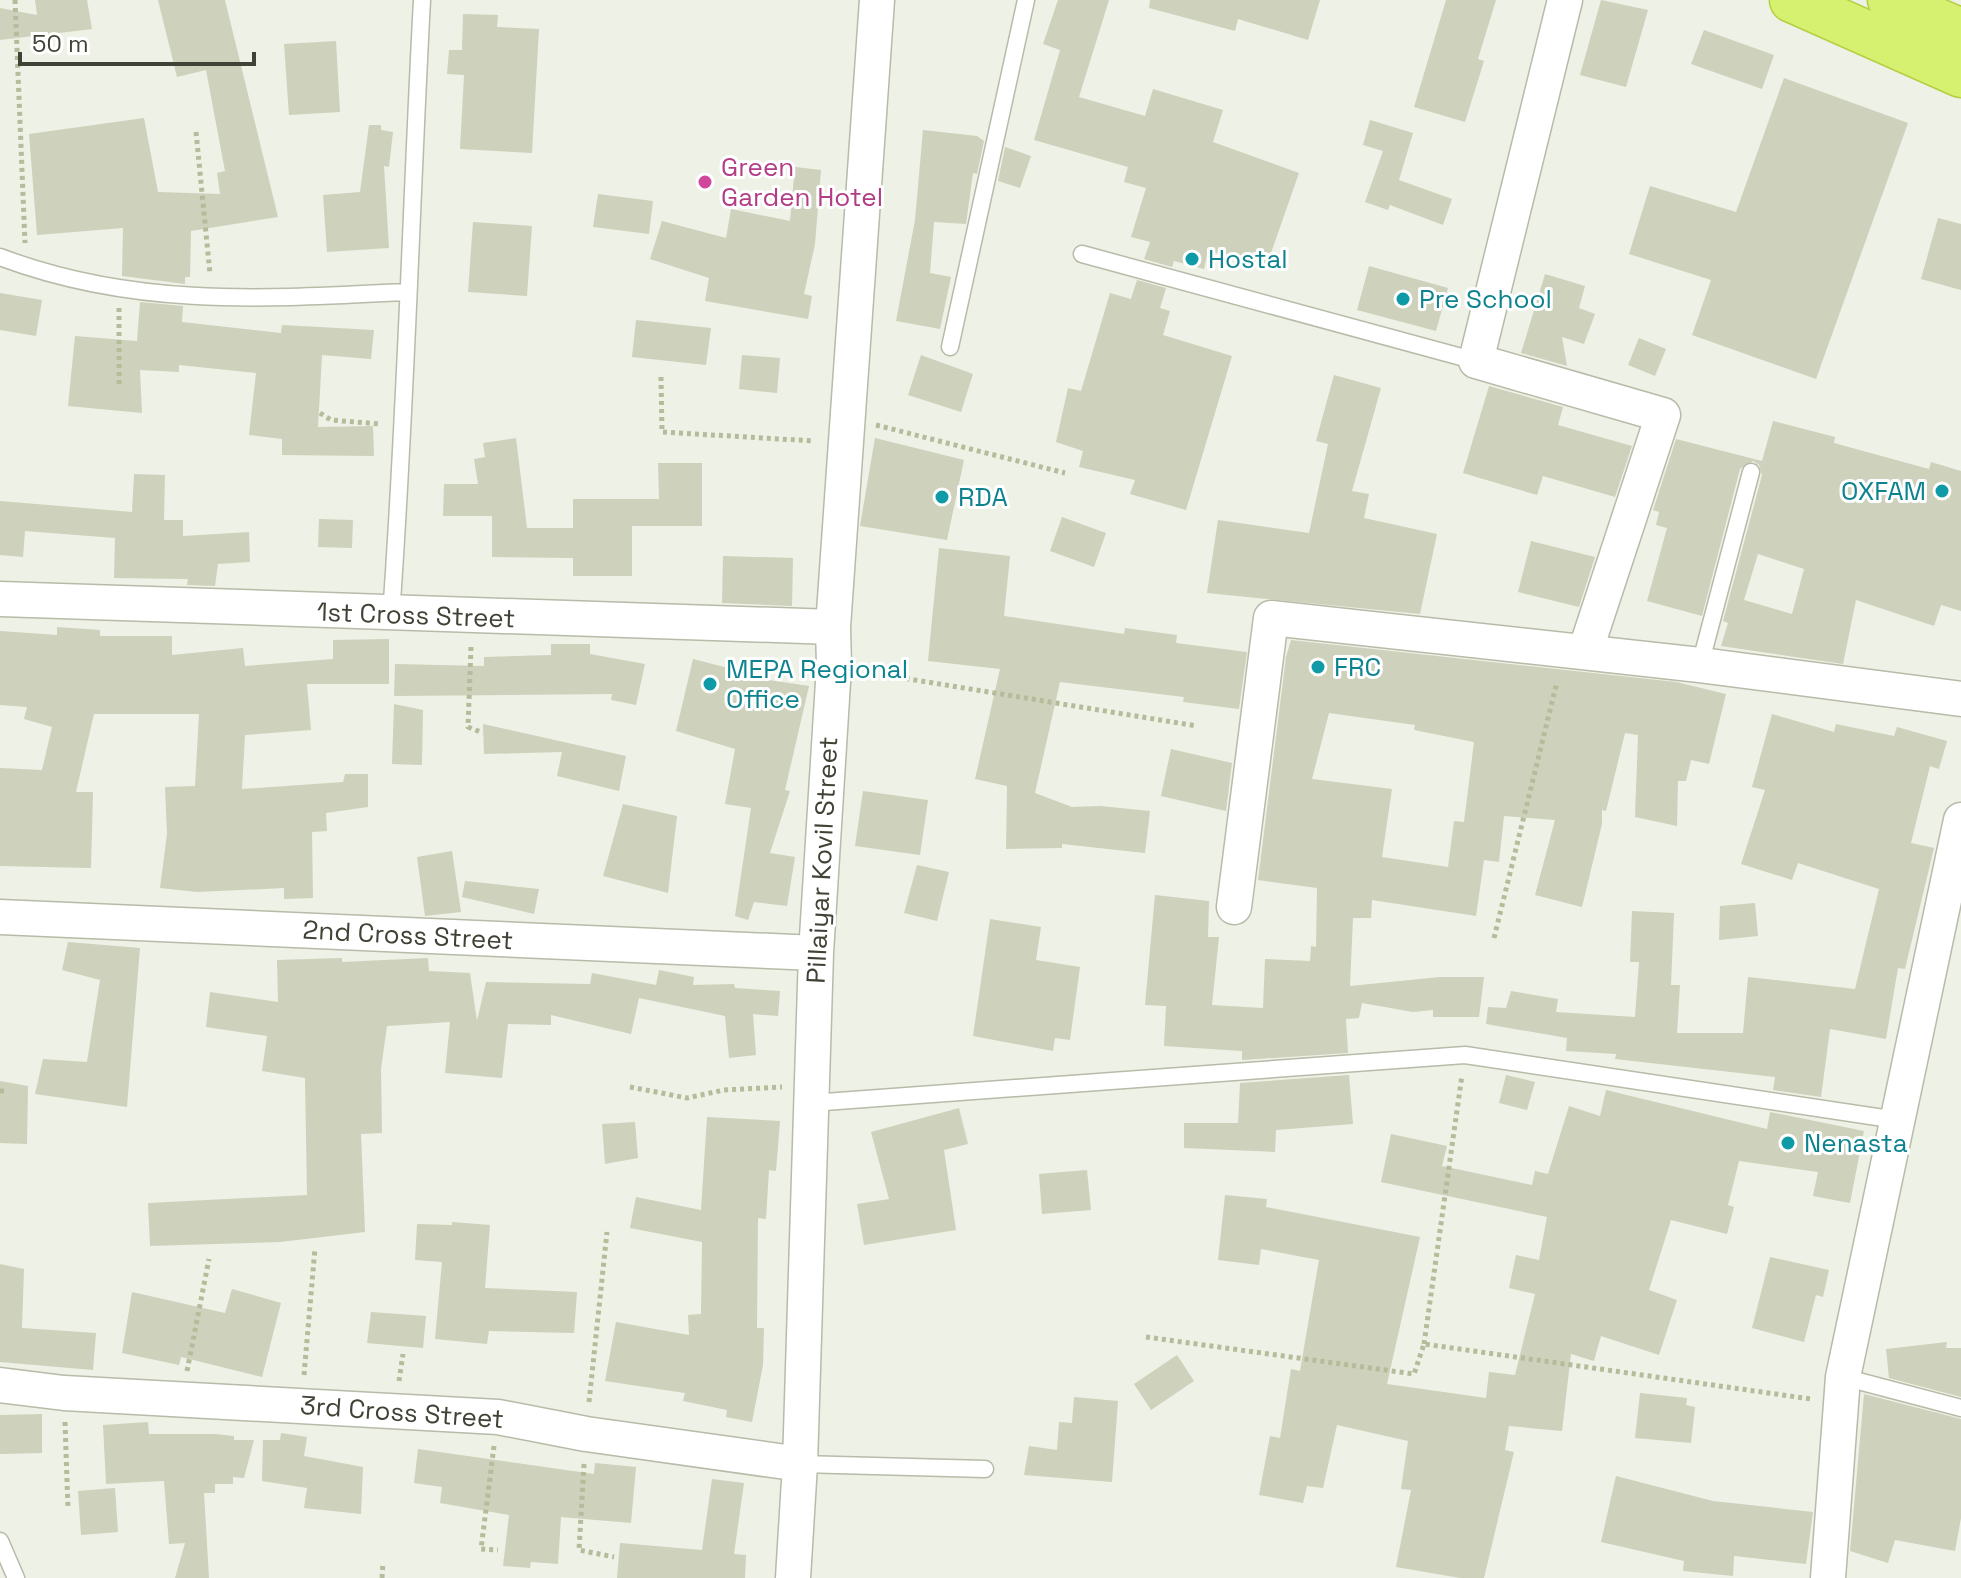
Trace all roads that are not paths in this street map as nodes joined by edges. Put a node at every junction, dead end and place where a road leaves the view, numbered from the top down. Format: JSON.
{"nodes":[{"id":1,"x":422,"y":0,"type":"edge"},
{"id":2,"x":877,"y":0,"type":"edge"},
{"id":3,"x":1026,"y":0,"type":"edge"},
{"id":4,"x":1565,"y":0,"type":"edge"},
{"id":5,"x":1792,"y":0,"type":"edge"},
{"id":6,"x":1890,"y":0,"type":"edge"},
{"id":7,"x":1961,"y":31,"type":"edge"},
{"id":8,"x":1961,"y":75,"type":"edge"},
{"id":9,"x":1082,"y":254,"type":"dead end"},
{"id":10,"x":0,"y":257,"type":"edge"},
{"id":11,"x":406,"y":292,"type":"junction"},
{"id":12,"x":950,"y":347,"type":"dead end"},
{"id":13,"x":1476,"y":361,"type":"junction"},
{"id":14,"x":1751,"y":472,"type":"dead end"},
{"id":15,"x":0,"y":599,"type":"edge"},
{"id":16,"x":391,"y":615,"type":"junction"},
{"id":17,"x":833,"y":627,"type":"junction"},
{"id":18,"x":1574,"y":651,"type":"junction"},
{"id":19,"x":1700,"y":665,"type":"junction"},
{"id":20,"x":1961,"y":699,"type":"edge"},
{"id":21,"x":1961,"y":820,"type":"edge"},
{"id":22,"x":1234,"y":907,"type":"dead end"},
{"id":23,"x":0,"y":917,"type":"edge"},
{"id":24,"x":816,"y":953,"type":"junction"},
{"id":25,"x":811,"y":1095,"type":"junction"},
{"id":26,"x":1897,"y":1120,"type":"junction"},
{"id":27,"x":0,"y":1385,"type":"edge"},
{"id":28,"x":1841,"y":1390,"type":"junction"},
{"id":29,"x":1961,"y":1408,"type":"edge"},
{"id":30,"x":800,"y":1464,"type":"junction"},
{"id":31,"x":985,"y":1469,"type":"dead end"},
{"id":32,"x":0,"y":1541,"type":"edge"},
{"id":33,"x":16,"y":1578,"type":"edge"},
{"id":34,"x":793,"y":1578,"type":"edge"},
{"id":35,"x":1828,"y":1578,"type":"edge"}],
"edges":[{"from":1,"to":11,"type":"lane"},
{"from":2,"to":17,"type":"street","name":"Pillaiyar Kovil Street"},
{"from":3,"to":12,"type":"lane"},
{"from":4,"to":13,"type":"street"},
{"from":5,"to":8,"type":"highway"},
{"from":6,"to":7,"type":"highway"},
{"from":9,"to":13,"type":"lane"},
{"from":10,"to":11,"type":"lane"},
{"from":11,"to":16,"type":"lane"},
{"from":13,"to":18,"type":"street"},
{"from":14,"to":19,"type":"lane"},
{"from":15,"to":16,"type":"street","name":"1st Cross Street"},
{"from":16,"to":17,"type":"street","name":"1st Cross Street"},
{"from":17,"to":24,"type":"street","name":"Pillaiyar Kovil Street"},
{"from":18,"to":19,"type":"street"},
{"from":18,"to":22,"type":"street"},
{"from":19,"to":20,"type":"street"},
{"from":21,"to":26,"type":"street"},
{"from":23,"to":24,"type":"street","name":"2nd Cross Street"},
{"from":24,"to":25,"type":"street","name":"Pillaiyar Kovil Street"},
{"from":25,"to":26,"type":"lane"},
{"from":25,"to":30,"type":"street","name":"Pillaiyar Kovil Street"},
{"from":26,"to":28,"type":"street"},
{"from":27,"to":30,"type":"street","name":"3rd Cross Street"},
{"from":28,"to":29,"type":"lane"},
{"from":28,"to":35,"type":"street"},
{"from":30,"to":31,"type":"lane"},
{"from":30,"to":34,"type":"street","name":"Pillaiyar Kovil Street"},
{"from":32,"to":33,"type":"lane"}]}
